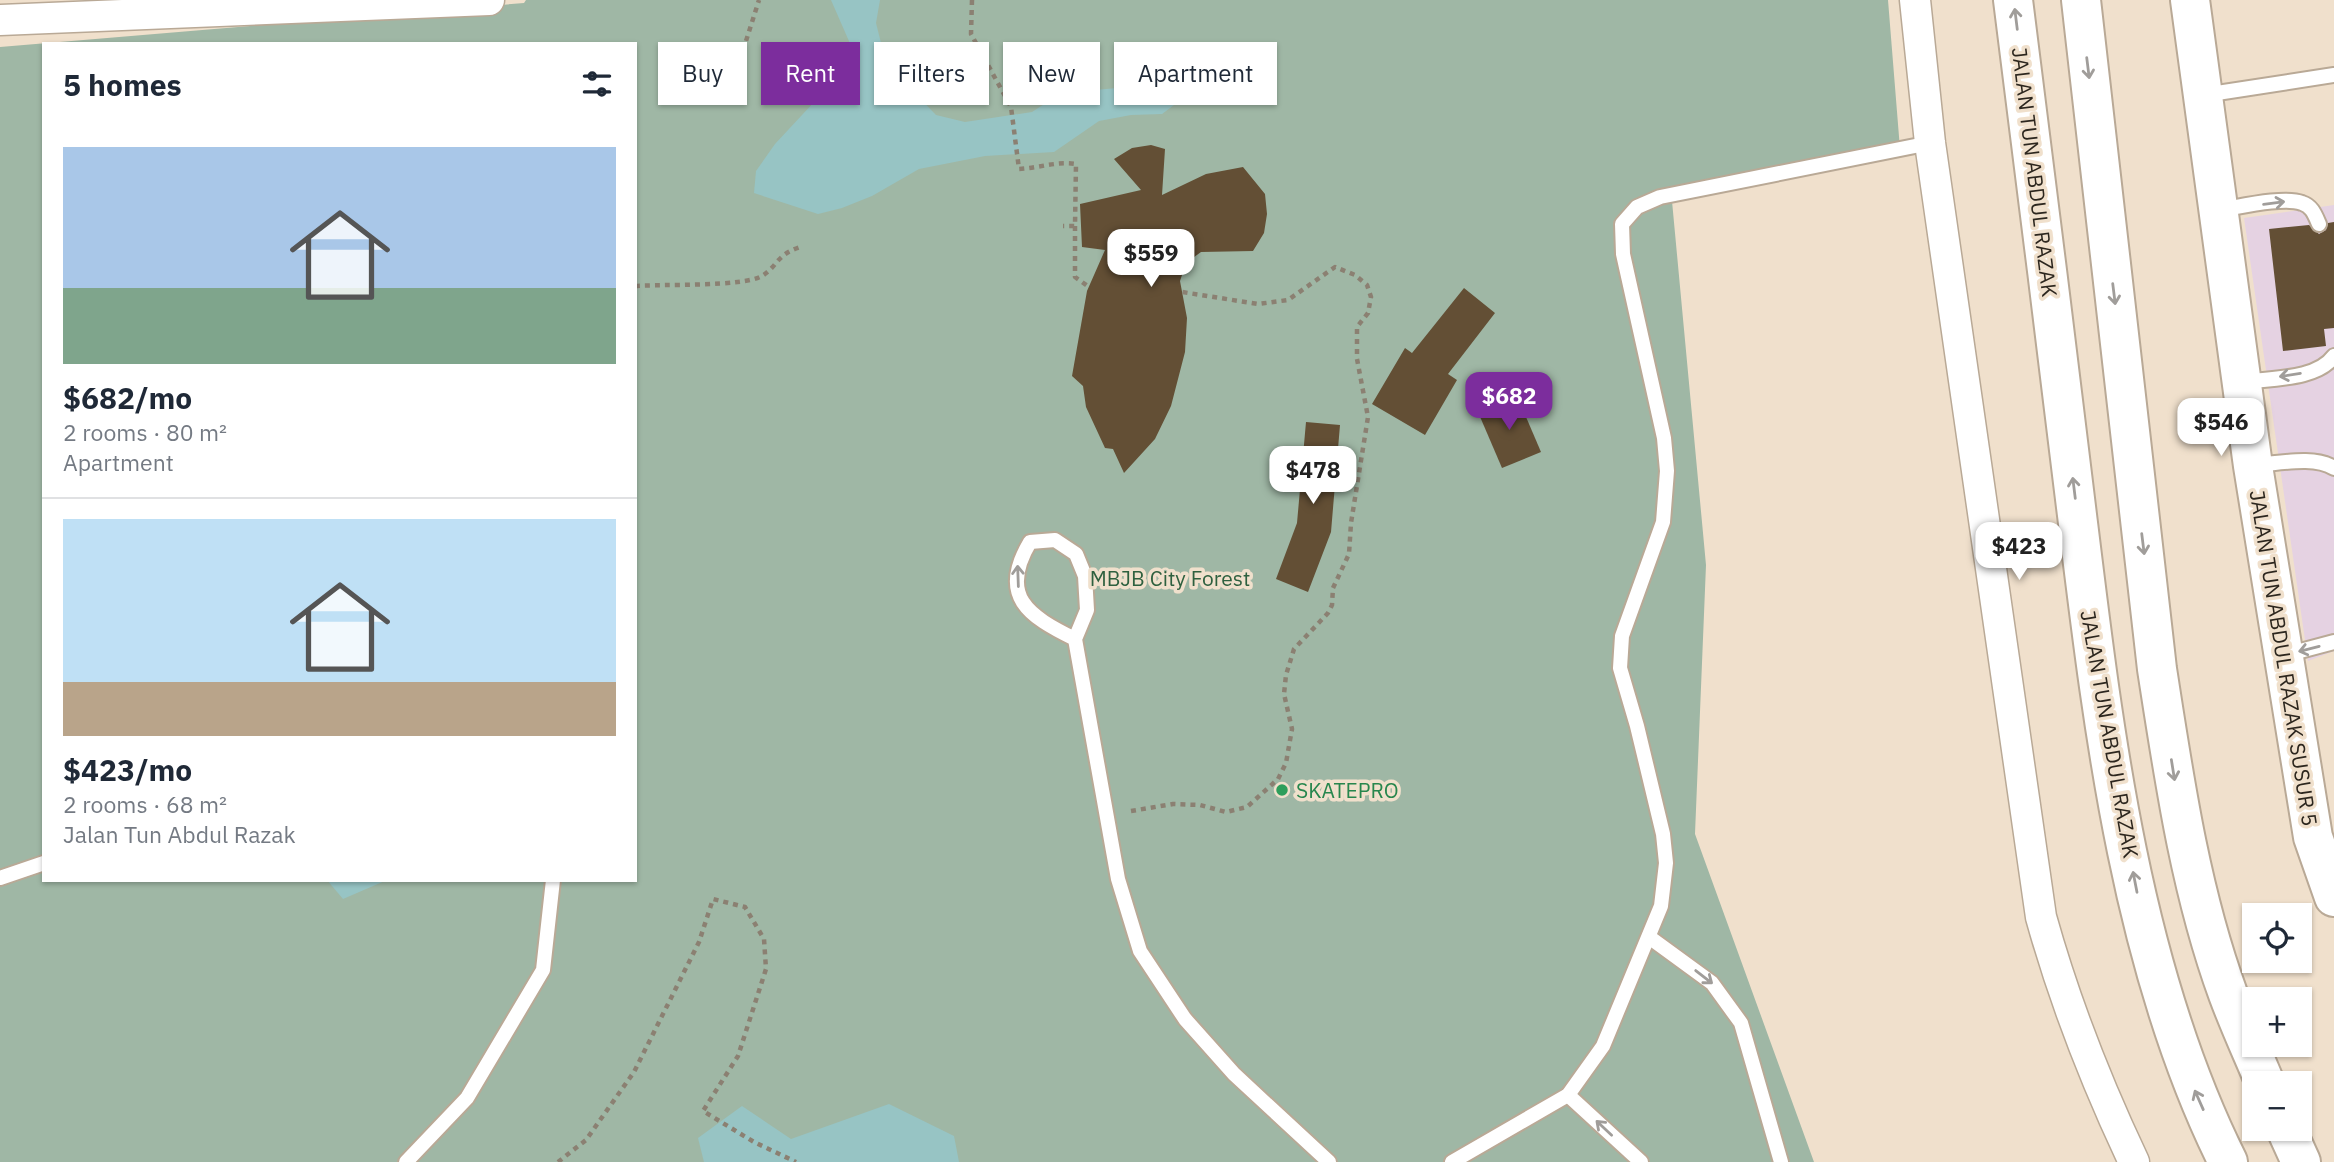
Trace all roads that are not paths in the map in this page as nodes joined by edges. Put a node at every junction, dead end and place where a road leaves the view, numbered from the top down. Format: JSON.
{"nodes":[{"id":1,"x":489,"y":0,"type":"edge"},
{"id":2,"x":1915,"y":0,"type":"edge"},
{"id":3,"x":2013,"y":0,"type":"edge"},
{"id":4,"x":2081,"y":0,"type":"edge"},
{"id":5,"x":2190,"y":0,"type":"edge"},
{"id":6,"x":0,"y":20,"type":"edge"},
{"id":7,"x":2334,"y":75,"type":"edge"},
{"id":8,"x":2202,"y":95,"type":"junction"},
{"id":9,"x":1930,"y":143,"type":"junction"},
{"id":10,"x":2217,"y":210,"type":"junction"},
{"id":11,"x":2319,"y":224,"type":"dead end"},
{"id":12,"x":2334,"y":356,"type":"edge"},
{"id":13,"x":2240,"y":383,"type":"junction"},
{"id":14,"x":2253,"y":466,"type":"junction"},
{"id":15,"x":2334,"y":468,"type":"edge"},
{"id":16,"x":1074,"y":639,"type":"junction"},
{"id":17,"x":2334,"y":642,"type":"edge"},
{"id":18,"x":2284,"y":655,"type":"junction"},
{"id":19,"x":42,"y":864,"type":"edge"},
{"id":20,"x":0,"y":878,"type":"edge"},
{"id":21,"x":553,"y":882,"type":"edge"},
{"id":22,"x":2334,"y":897,"type":"edge"},
{"id":23,"x":1649,"y":937,"type":"junction"},
{"id":24,"x":2260,"y":1071,"type":"edge"},
{"id":25,"x":1568,"y":1095,"type":"junction"},
{"id":26,"x":2291,"y":1141,"type":"edge"},
{"id":27,"x":406,"y":1162,"type":"edge"},
{"id":28,"x":1329,"y":1162,"type":"edge"},
{"id":29,"x":1452,"y":1162,"type":"edge"},
{"id":30,"x":1641,"y":1162,"type":"edge"},
{"id":31,"x":1781,"y":1162,"type":"edge"},
{"id":32,"x":2134,"y":1162,"type":"edge"},
{"id":33,"x":2228,"y":1162,"type":"edge"},
{"id":34,"x":2301,"y":1162,"type":"edge"}],
"edges":[{"from":1,"to":6,"type":"street"},
{"from":2,"to":9,"type":"street"},
{"from":33,"to":3,"type":"main road","name":"JALAN TUN ABDUL RAZAK","one_way":true},
{"from":4,"to":24,"type":"main road","one_way":true},
{"from":5,"to":8,"type":"main road","name":"JALAN TUN ABDUL RAZAK SUSUR 5"},
{"from":7,"to":8,"type":"lane"},
{"from":8,"to":10,"type":"main road","name":"JALAN TUN ABDUL RAZAK SUSUR 5"},
{"from":9,"to":23,"type":"lane"},
{"from":9,"to":32,"type":"street"},
{"from":10,"to":11,"type":"lane","one_way":true},
{"from":10,"to":13,"type":"main road","name":"JALAN TUN ABDUL RAZAK SUSUR 5"},
{"from":12,"to":13,"type":"lane","one_way":true},
{"from":13,"to":14,"type":"main road","name":"JALAN TUN ABDUL RAZAK SUSUR 5"},
{"from":14,"to":15,"type":"lane"},
{"from":14,"to":18,"type":"main road","name":"JALAN TUN ABDUL RAZAK SUSUR 5"},
{"from":16,"to":16,"type":"lane","one_way":true},
{"from":16,"to":28,"type":"lane"},
{"from":17,"to":18,"type":"lane","one_way":true},
{"from":18,"to":22,"type":"main road","name":"JALAN TUN ABDUL RAZAK SUSUR 5"},
{"from":19,"to":20,"type":"lane"},
{"from":21,"to":27,"type":"lane"},
{"from":23,"to":25,"type":"lane"},
{"from":23,"to":31,"type":"lane","one_way":true},
{"from":25,"to":29,"type":"lane"},
{"from":30,"to":25,"type":"lane","one_way":true},
{"from":26,"to":34,"type":"main road"}]}
